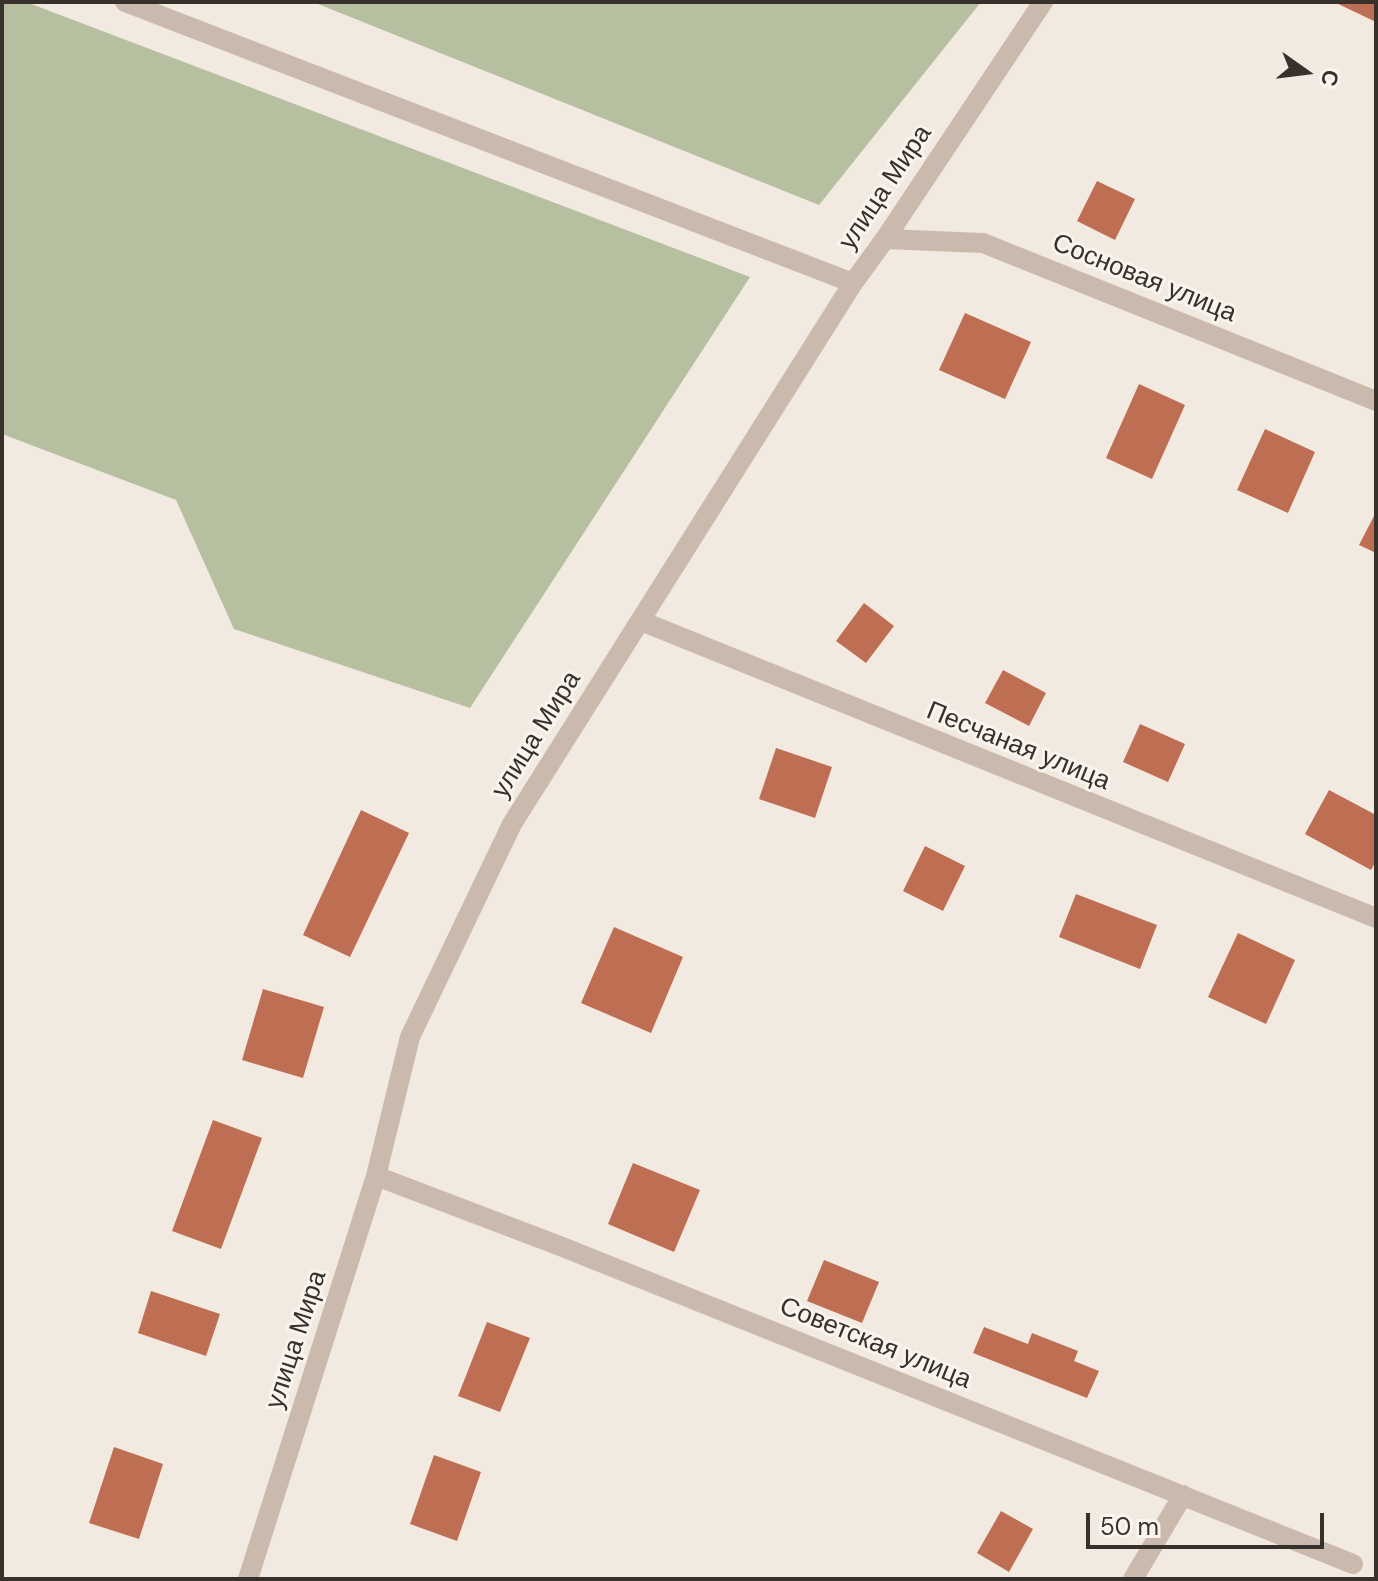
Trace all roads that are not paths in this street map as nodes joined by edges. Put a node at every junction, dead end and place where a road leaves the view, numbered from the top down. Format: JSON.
{"nodes":[{"id":1,"x":125,"y":2,"type":"edge"},
{"id":2,"x":1043,"y":2,"type":"edge"},
{"id":3,"x":885,"y":239,"type":"junction"},
{"id":4,"x":853,"y":283,"type":"junction"},
{"id":5,"x":1376,"y":401,"type":"edge"},
{"id":6,"x":641,"y":621,"type":"junction"},
{"id":7,"x":1376,"y":918,"type":"edge"},
{"id":8,"x":376,"y":1176,"type":"junction"},
{"id":9,"x":1183,"y":1495,"type":"junction"},
{"id":10,"x":1353,"y":1564,"type":"dead end"},
{"id":11,"x":248,"y":1579,"type":"edge"},
{"id":12,"x":1133,"y":1579,"type":"edge"}],
"edges":[{"from":1,"to":4,"type":"street"},
{"from":2,"to":3,"type":"street","name":"улица Мира"},
{"from":3,"to":4,"type":"street","name":"улица Мира"},
{"from":3,"to":5,"type":"street","name":"Сосновая улица"},
{"from":4,"to":6,"type":"street","name":"улица Мира"},
{"from":6,"to":7,"type":"street","name":"Песчаная улица"},
{"from":6,"to":8,"type":"street","name":"улица Мира"},
{"from":8,"to":9,"type":"street","name":"Советская улица"},
{"from":8,"to":11,"type":"street","name":"улица Мира"},
{"from":9,"to":10,"type":"street","name":"Советская улица"},
{"from":9,"to":12,"type":"street"}]}
